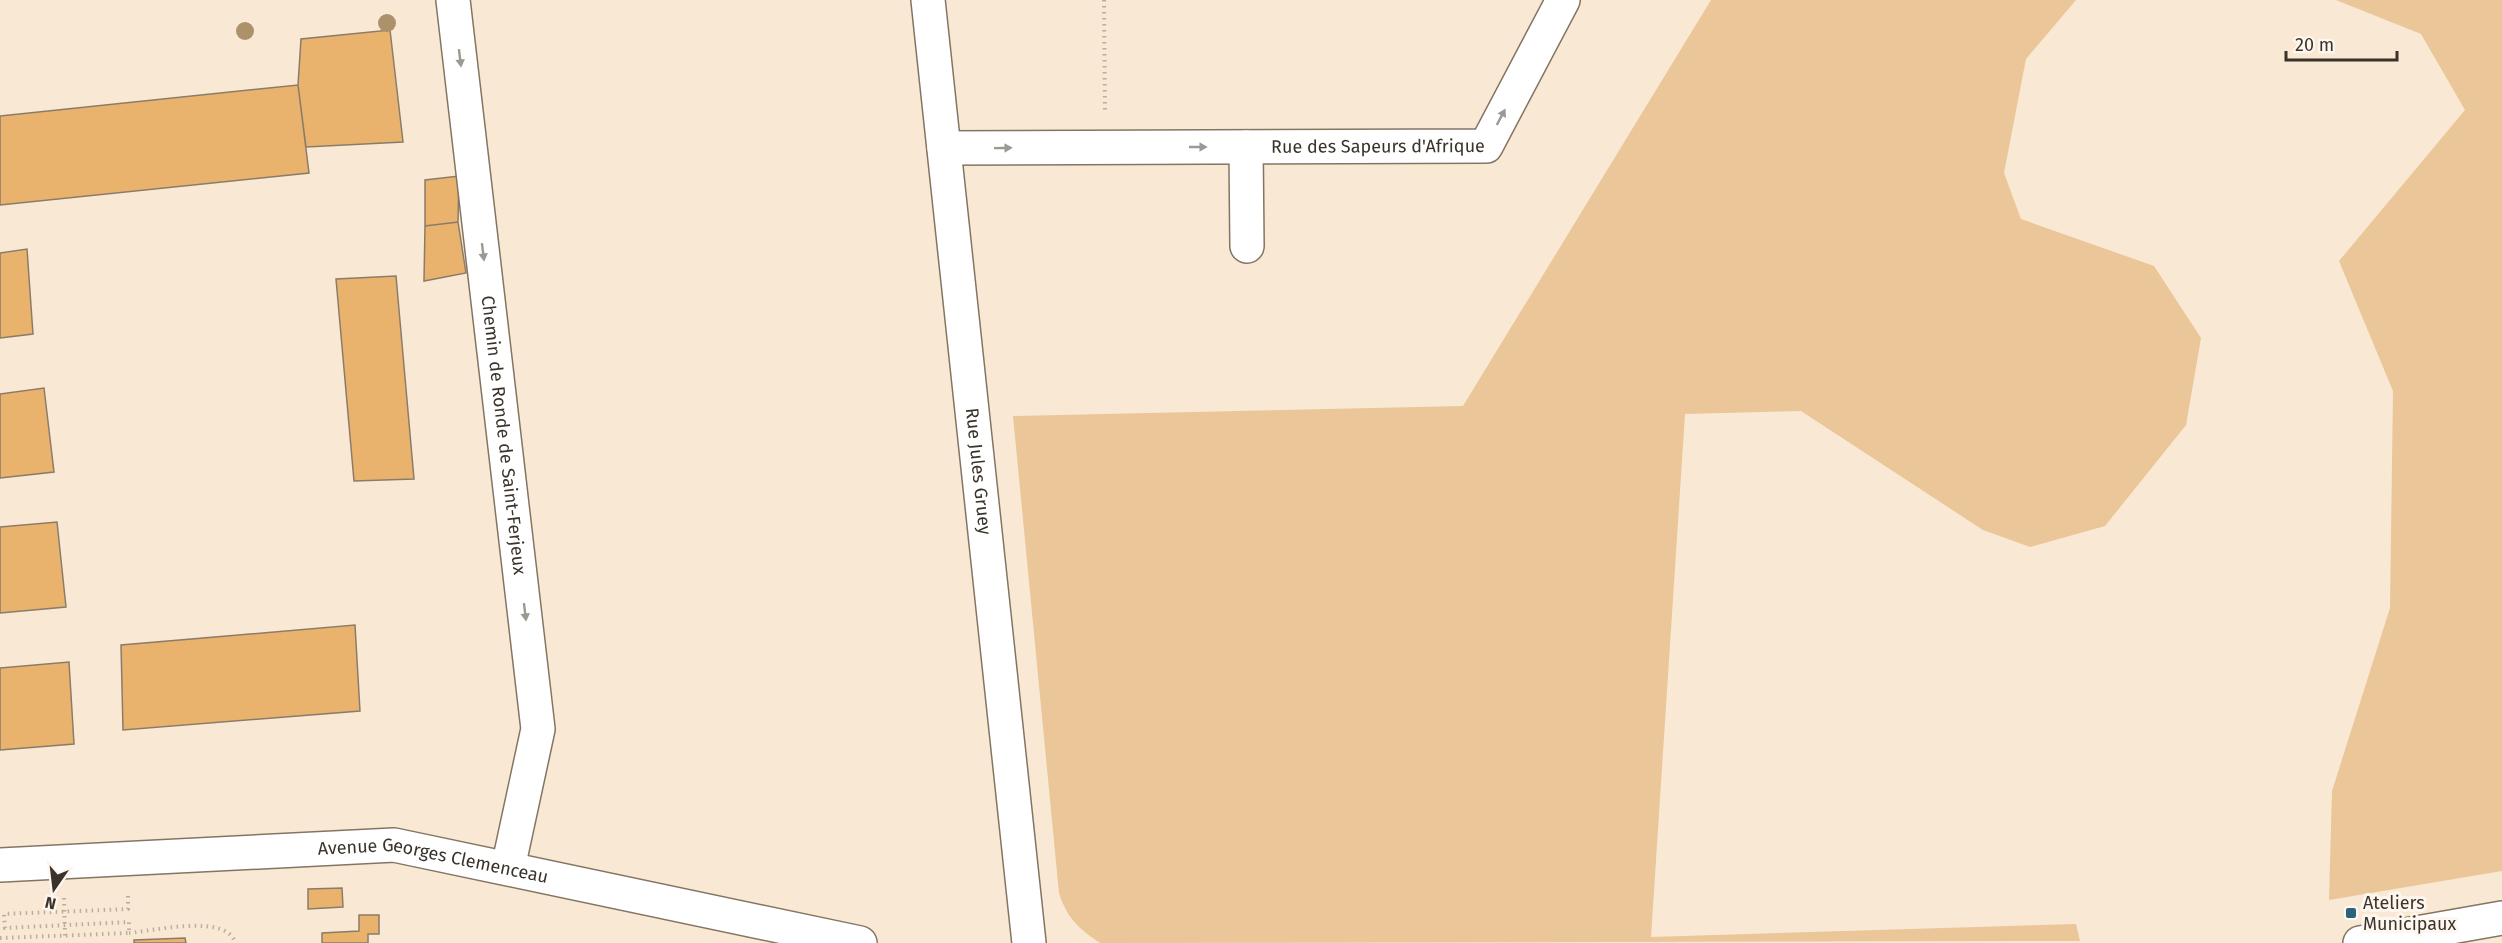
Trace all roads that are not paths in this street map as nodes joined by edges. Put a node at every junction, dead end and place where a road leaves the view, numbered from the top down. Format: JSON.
{"nodes":[{"id":1,"x":453,"y":0,"type":"edge"},
{"id":2,"x":928,"y":0,"type":"edge"},
{"id":3,"x":1563,"y":0,"type":"edge"},
{"id":4,"x":1246,"y":147,"type":"junction"},
{"id":5,"x":945,"y":148,"type":"junction"},
{"id":6,"x":1247,"y":246,"type":"dead end"},
{"id":7,"x":0,"y":865,"type":"edge"},
{"id":8,"x":508,"y":868,"type":"junction"},
{"id":9,"x":2502,"y":918,"type":"edge"},
{"id":10,"x":860,"y":943,"type":"edge"},
{"id":11,"x":1029,"y":943,"type":"edge"},
{"id":12,"x":2360,"y":943,"type":"edge"}],
"edges":[{"from":1,"to":8,"type":"street","name":"Chemin de Ronde de Saint-Ferjeux","one_way":true},
{"from":2,"to":5,"type":"street","name":"Rue Jules Gruey"},
{"from":4,"to":3,"type":"street","name":"Rue des Sapeurs d'Afrique","one_way":true},
{"from":5,"to":4,"type":"street","name":"Rue des Sapeurs d'Afrique","one_way":true},
{"from":4,"to":6,"type":"street","name":"Rue des Sapeurs d'Afrique"},
{"from":5,"to":11,"type":"street","name":"Rue Jules Gruey"},
{"from":7,"to":8,"type":"street","name":"Avenue Georges Clemenceau"},
{"from":8,"to":10,"type":"street","name":"Avenue Georges Clemenceau"},
{"from":9,"to":12,"type":"street"}]}
